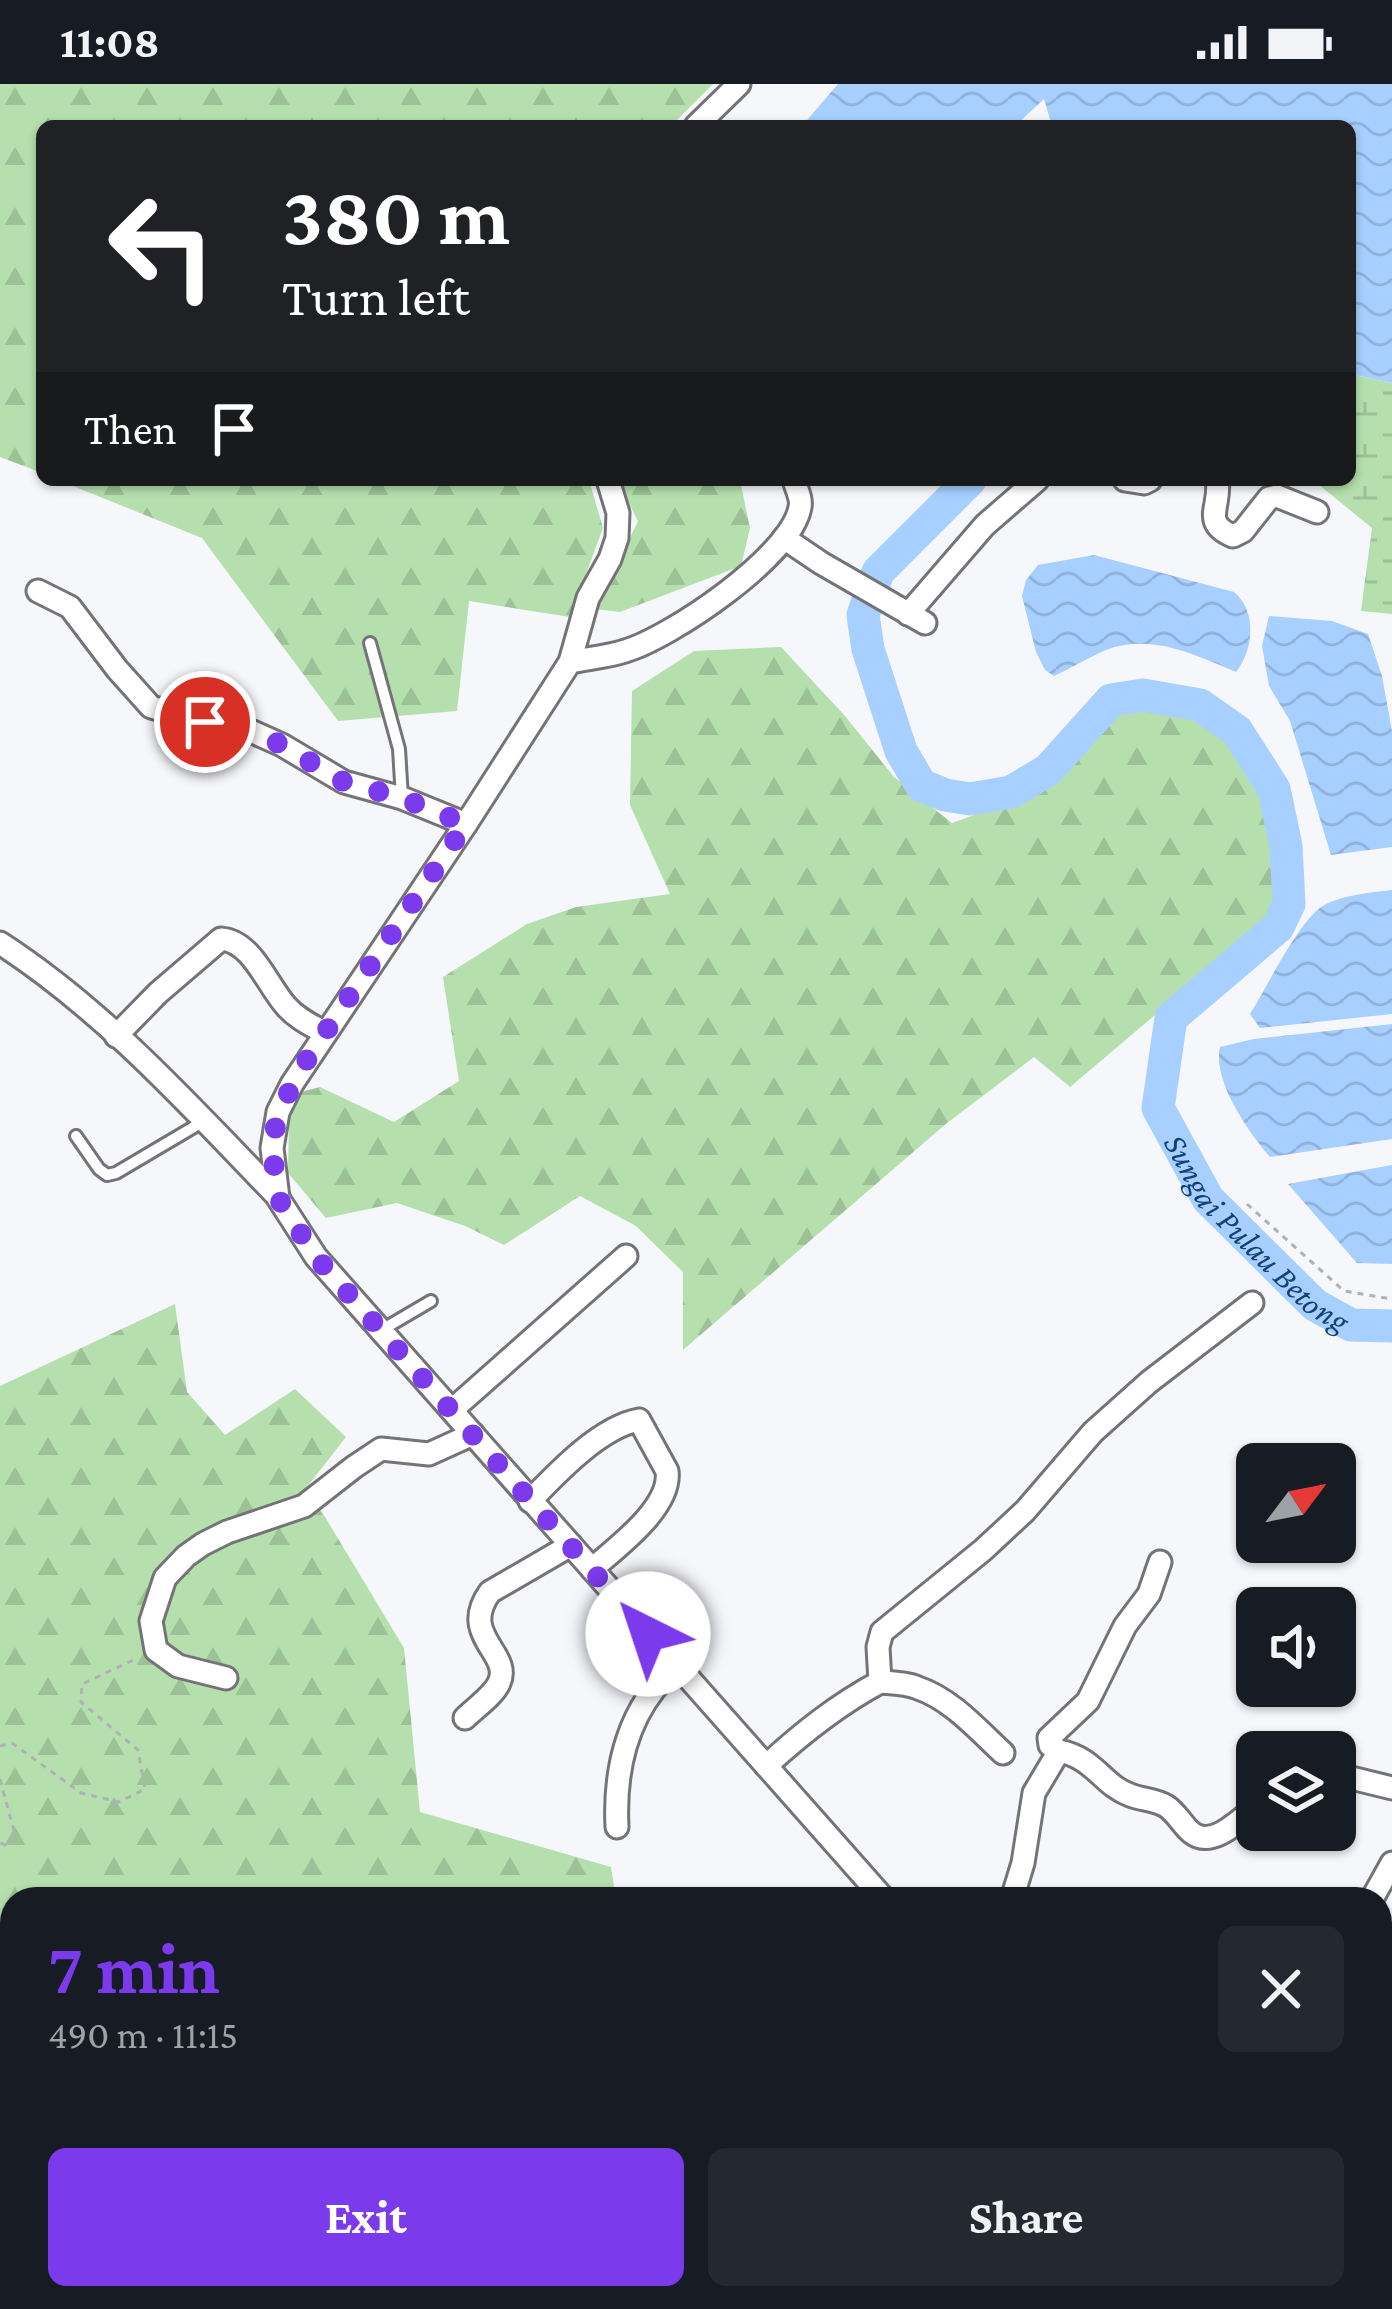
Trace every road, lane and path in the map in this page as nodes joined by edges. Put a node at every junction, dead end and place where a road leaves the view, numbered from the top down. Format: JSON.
{"nodes":[{"id":1,"x":739,"y":84,"type":"edge"},
{"id":2,"x":703,"y":120,"type":"edge"},
{"id":3,"x":610,"y":486,"type":"edge"},
{"id":4,"x":796,"y":486,"type":"edge"},
{"id":5,"x":1030,"y":486,"type":"edge"},
{"id":6,"x":1218,"y":486,"type":"edge"},
{"id":7,"x":1317,"y":512,"type":"dead end"},
{"id":8,"x":784,"y":538,"type":"junction"},
{"id":9,"x":38,"y":591,"type":"dead end"},
{"id":10,"x":370,"y":644,"type":"dead end"},
{"id":11,"x":570,"y":662,"type":"junction"},
{"id":12,"x":402,"y":798,"type":"junction"},
{"id":13,"x":466,"y":824,"type":"junction"},
{"id":14,"x":0,"y":943,"type":"edge"},
{"id":15,"x":325,"y":1033,"type":"junction"},
{"id":16,"x":116,"y":1036,"type":"junction"},
{"id":17,"x":205,"y":1121,"type":"junction"},
{"id":18,"x":76,"y":1136,"type":"dead end"},
{"id":19,"x":278,"y":1198,"type":"junction"},
{"id":20,"x":1247,"y":1204,"type":"dead end"},
{"id":21,"x":626,"y":1256,"type":"dead end"},
{"id":22,"x":1392,"y":1299,"type":"edge"},
{"id":23,"x":431,"y":1301,"type":"dead end"},
{"id":24,"x":1252,"y":1303,"type":"dead end"},
{"id":25,"x":380,"y":1331,"type":"junction"},
{"id":26,"x":452,"y":1410,"type":"junction"},
{"id":27,"x":473,"y":1434,"type":"junction"},
{"id":28,"x":530,"y":1501,"type":"junction"},
{"id":29,"x":571,"y":1545,"type":"junction"},
{"id":30,"x":1160,"y":1562,"type":"dead end"},
{"id":31,"x":592,"y":1569,"type":"junction"},
{"id":32,"x":156,"y":1650,"type":"junction"},
{"id":33,"x":676,"y":1666,"type":"junction"},
{"id":34,"x":226,"y":1678,"type":"dead end"},
{"id":35,"x":880,"y":1682,"type":"junction"},
{"id":36,"x":464,"y":1718,"type":"dead end"},
{"id":37,"x":0,"y":1746,"type":"edge"},
{"id":38,"x":1058,"y":1751,"type":"junction"},
{"id":39,"x":1003,"y":1753,"type":"dead end"},
{"id":40,"x":766,"y":1766,"type":"junction"},
{"id":41,"x":0,"y":1779,"type":"edge"},
{"id":42,"x":1356,"y":1780,"type":"edge"},
{"id":43,"x":1392,"y":1789,"type":"edge"},
{"id":44,"x":1236,"y":1823,"type":"edge"},
{"id":45,"x":617,"y":1827,"type":"dead end"},
{"id":46,"x":0,"y":1843,"type":"edge"},
{"id":47,"x":873,"y":1887,"type":"edge"},
{"id":48,"x":1016,"y":1887,"type":"edge"}],
"edges":[{"from":1,"to":2,"type":"street"},
{"from":3,"to":11,"type":"street"},
{"from":4,"to":8,"type":"street"},
{"from":5,"to":8,"type":"street"},
{"from":6,"to":7,"type":"street"},
{"from":8,"to":11,"type":"street"},
{"from":9,"to":12,"type":"street"},
{"from":10,"to":12,"type":"lane"},
{"from":11,"to":13,"type":"street"},
{"from":12,"to":13,"type":"street"},
{"from":13,"to":15,"type":"street"},
{"from":14,"to":16,"type":"street"},
{"from":15,"to":16,"type":"street"},
{"from":15,"to":19,"type":"street"},
{"from":16,"to":17,"type":"street"},
{"from":17,"to":18,"type":"lane"},
{"from":17,"to":19,"type":"street"},
{"from":19,"to":25,"type":"street"},
{"from":20,"to":22,"type":"path"},
{"from":21,"to":26,"type":"street"},
{"from":23,"to":25,"type":"lane"},
{"from":24,"to":35,"type":"street"},
{"from":25,"to":26,"type":"street"},
{"from":26,"to":27,"type":"street"},
{"from":27,"to":28,"type":"street"},
{"from":27,"to":32,"type":"street"},
{"from":28,"to":29,"type":"street"},
{"from":28,"to":31,"type":"street"},
{"from":29,"to":31,"type":"street"},
{"from":29,"to":36,"type":"street"},
{"from":30,"to":38,"type":"street"},
{"from":31,"to":33,"type":"street"},
{"from":32,"to":34,"type":"street"},
{"from":32,"to":37,"type":"path"},
{"from":33,"to":40,"type":"street"},
{"from":33,"to":45,"type":"street"},
{"from":35,"to":39,"type":"street"},
{"from":35,"to":40,"type":"street"},
{"from":38,"to":44,"type":"street"},
{"from":38,"to":48,"type":"street"},
{"from":40,"to":47,"type":"street"},
{"from":41,"to":46,"type":"path"},
{"from":42,"to":43,"type":"street"}]}
